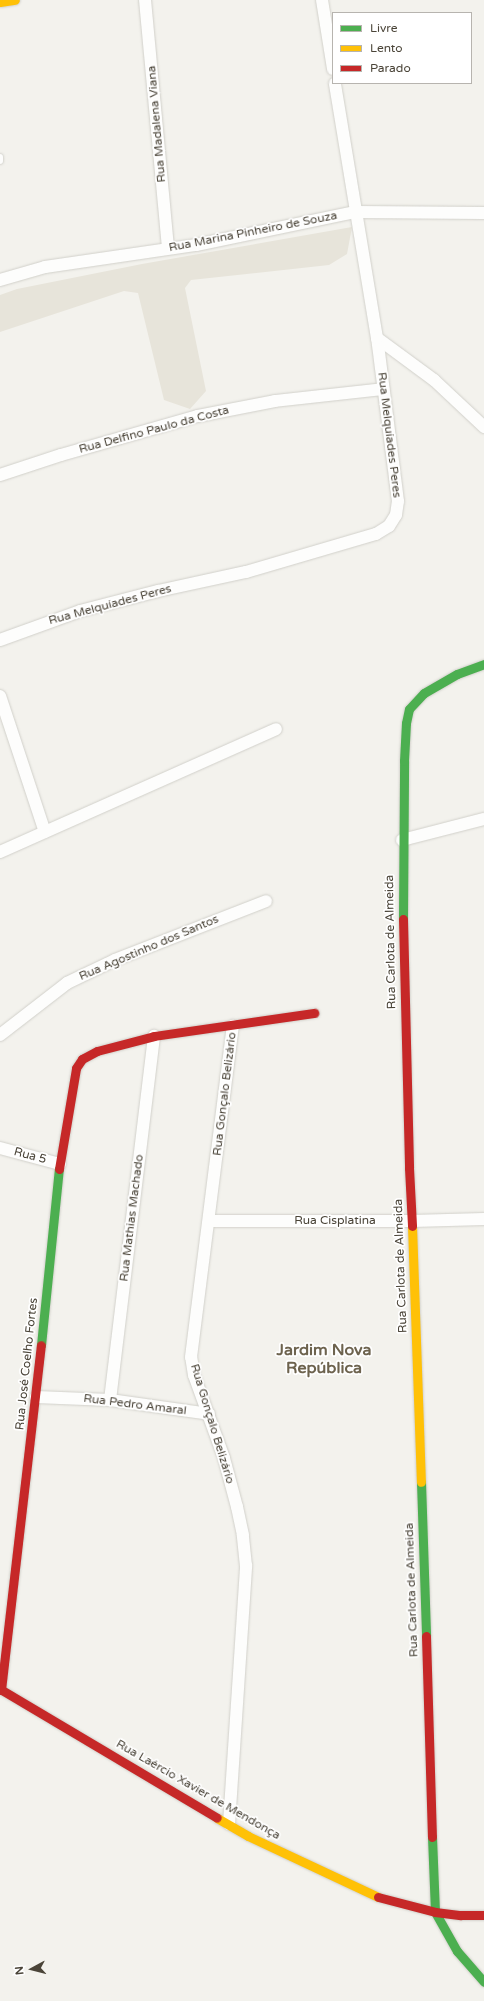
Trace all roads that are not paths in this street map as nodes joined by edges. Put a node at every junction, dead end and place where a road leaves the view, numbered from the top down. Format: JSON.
{"nodes":[{"id":1,"x":15,"y":0,"type":"edge"},
{"id":2,"x":145,"y":0,"type":"edge"},
{"id":3,"x":322,"y":0,"type":"edge"},
{"id":4,"x":0,"y":2,"type":"edge"},
{"id":5,"x":332,"y":63,"type":"edge"},
{"id":6,"x":335,"y":84,"type":"edge"},
{"id":7,"x":0,"y":156,"type":"edge"},
{"id":8,"x":0,"y":161,"type":"edge"},
{"id":9,"x":356,"y":212,"type":"junction"},
{"id":10,"x":484,"y":213,"type":"edge"},
{"id":11,"x":168,"y":248,"type":"junction"},
{"id":12,"x":0,"y":280,"type":"edge"},
{"id":13,"x":377,"y":338,"type":"junction"},
{"id":14,"x":383,"y":388,"type":"junction"},
{"id":15,"x":484,"y":426,"type":"edge"},
{"id":16,"x":0,"y":475,"type":"edge"},
{"id":17,"x":0,"y":640,"type":"edge"},
{"id":18,"x":484,"y":664,"type":"edge"},
{"id":19,"x":0,"y":696,"type":"edge"},
{"id":20,"x":276,"y":728,"type":"dead end"},
{"id":21,"x":484,"y":819,"type":"edge"},
{"id":22,"x":45,"y":832,"type":"junction"},
{"id":23,"x":402,"y":840,"type":"junction"},
{"id":24,"x":0,"y":852,"type":"edge"},
{"id":25,"x":266,"y":901,"type":"dead end"},
{"id":26,"x":314,"y":1013,"type":"dead end"},
{"id":27,"x":233,"y":1026,"type":"junction"},
{"id":28,"x":0,"y":1035,"type":"edge"},
{"id":29,"x":154,"y":1036,"type":"junction"},
{"id":30,"x":0,"y":1148,"type":"edge"},
{"id":31,"x":60,"y":1164,"type":"junction"},
{"id":32,"x":484,"y":1219,"type":"edge"},
{"id":33,"x":209,"y":1221,"type":"junction"},
{"id":34,"x":412,"y":1222,"type":"junction"},
{"id":35,"x":36,"y":1397,"type":"junction"},
{"id":36,"x":110,"y":1400,"type":"junction"},
{"id":37,"x":209,"y":1414,"type":"junction"},
{"id":38,"x":1,"y":1690,"type":"edge"},
{"id":39,"x":229,"y":1824,"type":"junction"},
{"id":40,"x":435,"y":1912,"type":"junction"},
{"id":41,"x":484,"y":1915,"type":"edge"},
{"id":42,"x":484,"y":1982,"type":"edge"}],
"edges":[{"from":1,"to":4,"type":"street"},
{"from":2,"to":11,"type":"street","name":"Rua Madalena Viana"},
{"from":3,"to":5,"type":"street"},
{"from":6,"to":9,"type":"street","name":"Rua Melquíades Peres"},
{"from":7,"to":8,"type":"lane"},
{"from":9,"to":10,"type":"street","name":"Rua Marina Pinheiro de Souza"},
{"from":9,"to":11,"type":"street","name":"Rua Marina Pinheiro de Souza"},
{"from":9,"to":13,"type":"street","name":"Rua Melquíades Peres"},
{"from":11,"to":12,"type":"street","name":"Rua Marina Pinheiro de Souza"},
{"from":13,"to":14,"type":"street","name":"Rua Melquíades Peres"},
{"from":13,"to":15,"type":"street"},
{"from":14,"to":16,"type":"street","name":"Rua Delfino Paulo da Costa"},
{"from":14,"to":17,"type":"street","name":"Rua Melquíades Peres"},
{"from":18,"to":23,"type":"street","name":"Rua Carlota de Almeida"},
{"from":19,"to":22,"type":"street"},
{"from":20,"to":22,"type":"street"},
{"from":21,"to":23,"type":"street"},
{"from":22,"to":24,"type":"street"},
{"from":23,"to":34,"type":"street","name":"Rua Carlota de Almeida"},
{"from":25,"to":28,"type":"street","name":"Rua Agostinho dos Santos"},
{"from":26,"to":27,"type":"street","name":"Rua José Coelho Fortes"},
{"from":27,"to":29,"type":"street","name":"Rua José Coelho Fortes"},
{"from":27,"to":33,"type":"street","name":"Rua Gonçalo Belizário"},
{"from":29,"to":31,"type":"street","name":"Rua José Coelho Fortes"},
{"from":29,"to":36,"type":"street","name":"Rua Mathias Machado"},
{"from":30,"to":31,"type":"street","name":"Rua 5"},
{"from":31,"to":35,"type":"street","name":"Rua José Coelho Fortes"},
{"from":32,"to":34,"type":"street","name":"Rua Cisplatina"},
{"from":33,"to":34,"type":"street","name":"Rua Cisplatina"},
{"from":33,"to":37,"type":"street","name":"Rua Gonçalo Belizário"},
{"from":34,"to":40,"type":"street","name":"Rua Carlota de Almeida"},
{"from":35,"to":36,"type":"street","name":"Rua Pedro Amaral"},
{"from":35,"to":38,"type":"street","name":"Rua José Coelho Fortes"},
{"from":36,"to":37,"type":"street","name":"Rua Pedro Amaral"},
{"from":37,"to":39,"type":"street","name":"Rua Gonçalo Belizário"},
{"from":38,"to":39,"type":"street","name":"Rua Laércio Xavier de Mendonça"},
{"from":39,"to":40,"type":"street","name":"Rua Laércio Xavier de Mendonça"},
{"from":40,"to":41,"type":"street","name":"Rua Laércio Xavier de Mendonça"},
{"from":40,"to":42,"type":"street"}]}
